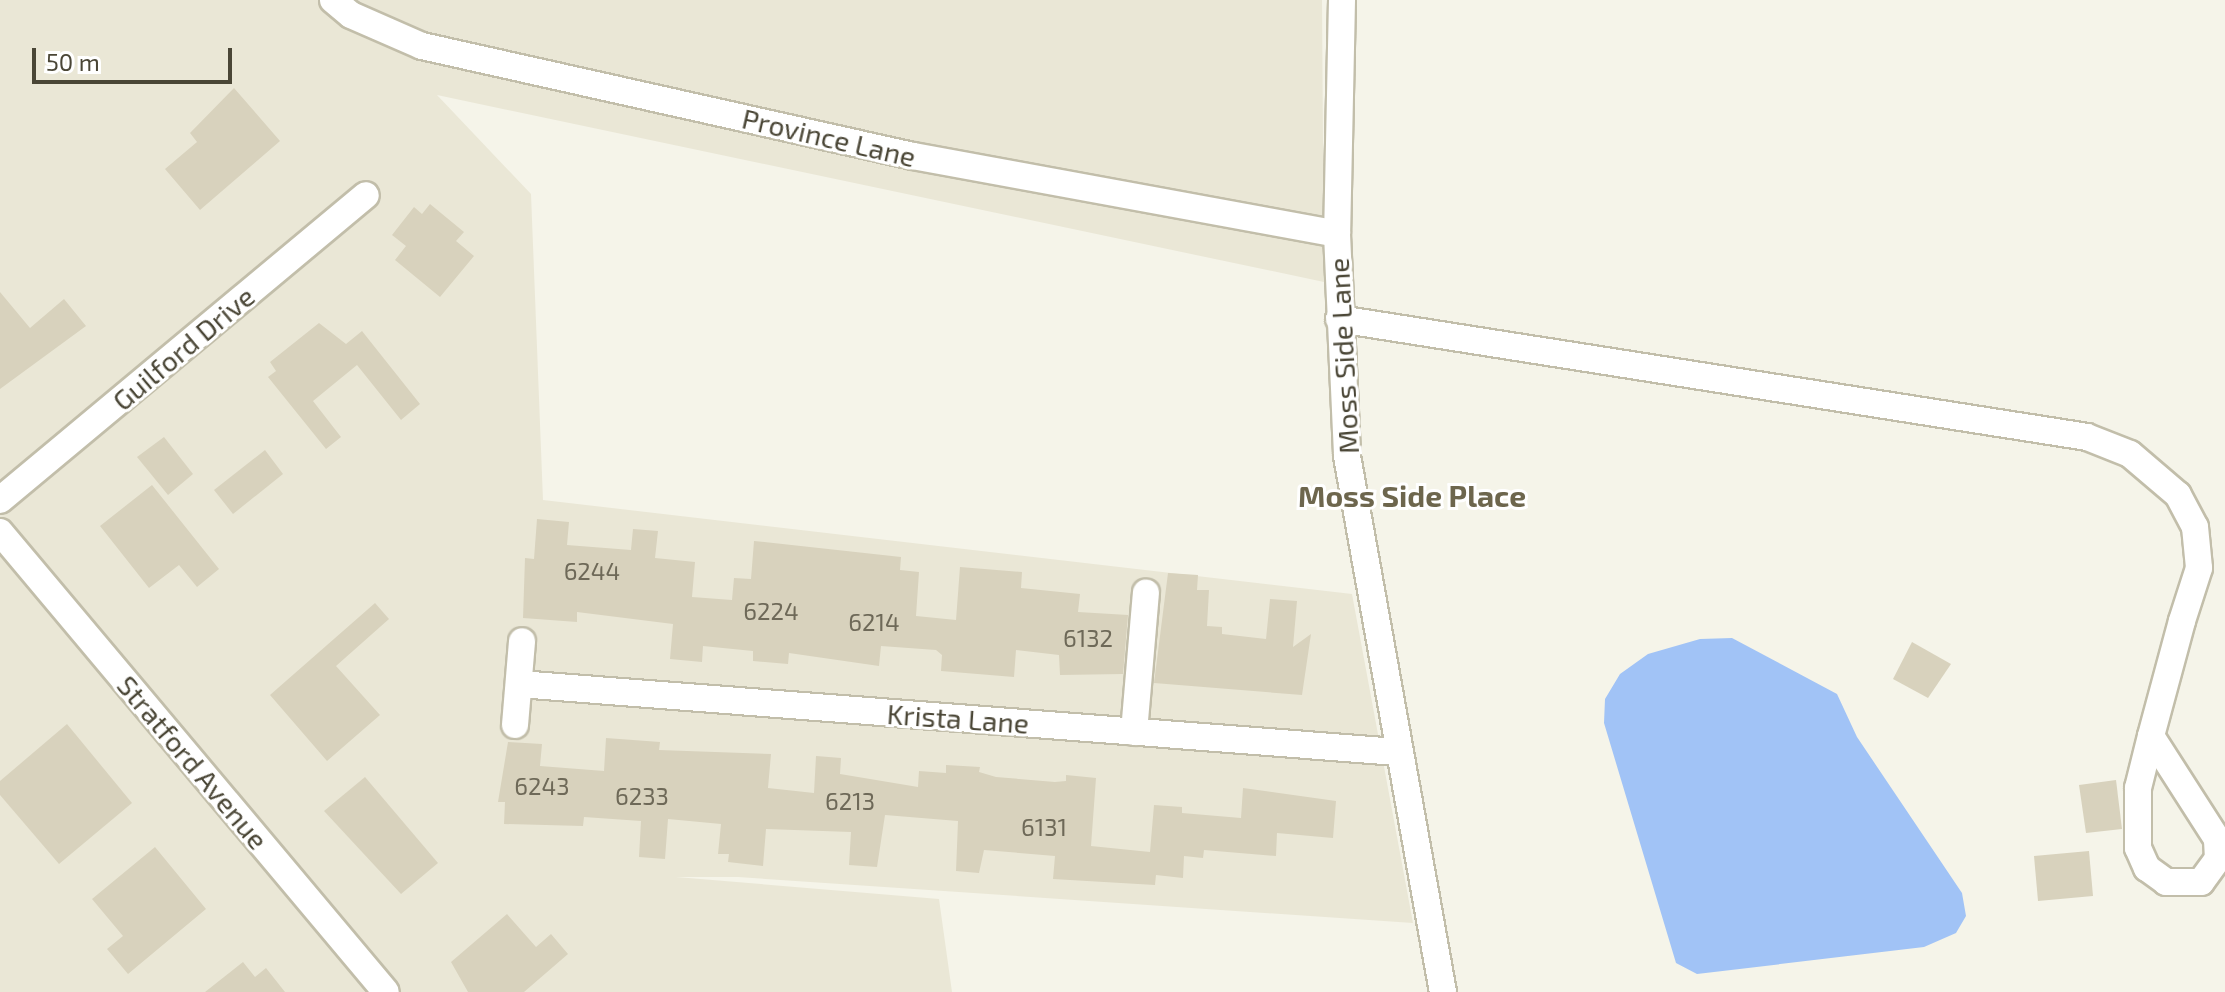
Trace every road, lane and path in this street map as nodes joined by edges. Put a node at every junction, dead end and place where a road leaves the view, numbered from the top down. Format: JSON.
{"nodes":[{"id":1,"x":333,"y":0,"type":"edge"},
{"id":2,"x":1342,"y":0,"type":"edge"},
{"id":3,"x":366,"y":195,"type":"dead end"},
{"id":4,"x":1337,"y":234,"type":"junction"},
{"id":5,"x":1339,"y":319,"type":"junction"},
{"id":6,"x":0,"y":500,"type":"edge"},
{"id":7,"x":0,"y":532,"type":"edge"},
{"id":8,"x":1146,"y":593,"type":"dead end"},
{"id":9,"x":522,"y":641,"type":"dead end"},
{"id":10,"x":519,"y":684,"type":"junction"},
{"id":11,"x":515,"y":725,"type":"dead end"},
{"id":12,"x":1134,"y":732,"type":"junction"},
{"id":13,"x":2151,"y":736,"type":"junction"},
{"id":14,"x":1397,"y":752,"type":"junction"},
{"id":15,"x":386,"y":992,"type":"edge"},
{"id":16,"x":1443,"y":992,"type":"edge"}],
"edges":[{"from":1,"to":4,"type":"street","name":"Province Lane"},
{"from":2,"to":4,"type":"street","name":"Moss Side Lane"},
{"from":3,"to":6,"type":"street","name":"Guilford Drive"},
{"from":4,"to":5,"type":"street","name":"Moss Side Lane"},
{"from":5,"to":13,"type":"street"},
{"from":5,"to":14,"type":"street","name":"Moss Side Lane"},
{"from":7,"to":15,"type":"street","name":"Stratford Avenue"},
{"from":8,"to":12,"type":"street"},
{"from":9,"to":10,"type":"street"},
{"from":10,"to":11,"type":"street"},
{"from":10,"to":12,"type":"street","name":"Krista Lane"},
{"from":12,"to":14,"type":"street","name":"Krista Lane"},
{"from":13,"to":13,"type":"street"},
{"from":14,"to":16,"type":"street","name":"Moss Side Lane"}]}
